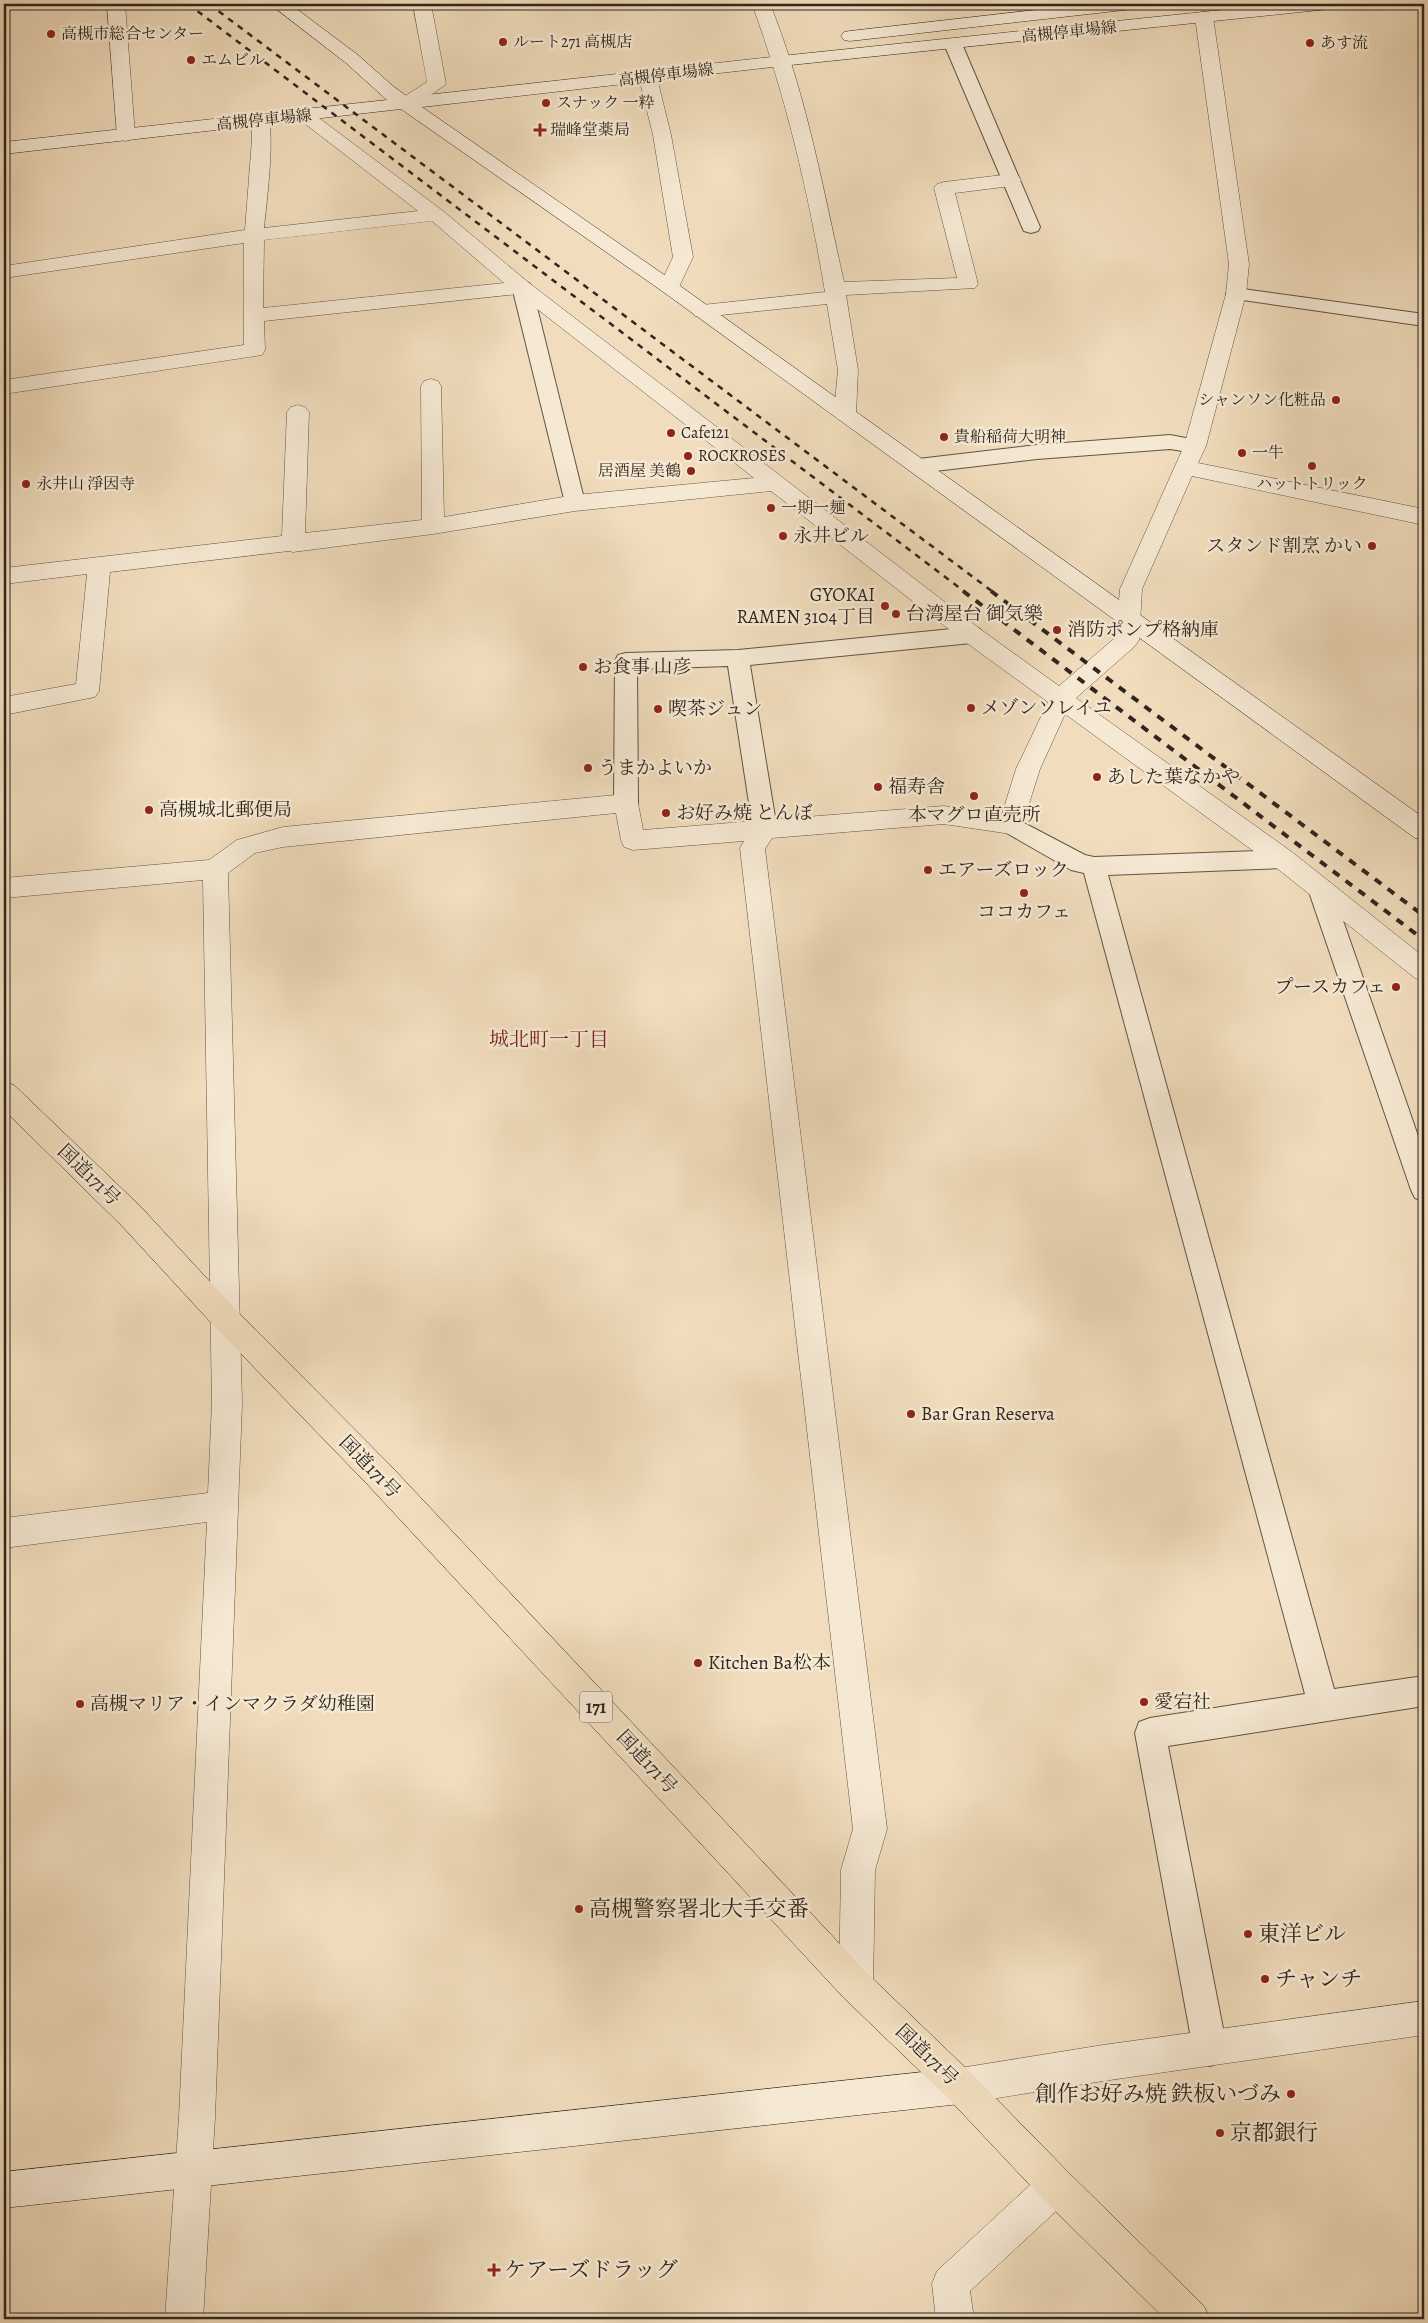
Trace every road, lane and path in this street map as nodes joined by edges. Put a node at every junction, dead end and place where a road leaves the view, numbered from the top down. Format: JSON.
{"nodes":[{"id":1,"x":116,"y":4,"type":"edge"},
{"id":2,"x":278,"y":4,"type":"edge"},
{"id":3,"x":422,"y":4,"type":"edge"},
{"id":4,"x":761,"y":4,"type":"edge"},
{"id":5,"x":1133,"y":4,"type":"edge"},
{"id":6,"x":1329,"y":4,"type":"edge"},
{"id":7,"x":1204,"y":17,"type":"junction"},
{"id":8,"x":836,"y":38,"type":"dead end"},
{"id":9,"x":796,"y":42,"type":"dead end"},
{"id":10,"x":953,"y":44,"type":"junction"},
{"id":11,"x":778,"y":53,"type":"junction"},
{"id":12,"x":648,"y":78,"type":"junction"},
{"id":13,"x":437,"y":84,"type":"junction"},
{"id":14,"x":387,"y":91,"type":"junction"},
{"id":15,"x":406,"y":104,"type":"junction"},
{"id":16,"x":304,"y":116,"type":"junction"},
{"id":17,"x":260,"y":120,"type":"junction"},
{"id":18,"x":126,"y":126,"type":"junction"},
{"id":19,"x":4,"y":130,"type":"edge"},
{"id":20,"x":4,"y":148,"type":"edge"},
{"id":21,"x":1011,"y":180,"type":"junction"},
{"id":22,"x":436,"y":215,"type":"junction"},
{"id":23,"x":1031,"y":227,"type":"dead end"},
{"id":24,"x":254,"y":235,"type":"junction"},
{"id":25,"x":4,"y":272,"type":"edge"},
{"id":26,"x":522,"y":286,"type":"junction"},
{"id":27,"x":669,"y":287,"type":"junction"},
{"id":28,"x":835,"y":293,"type":"junction"},
{"id":29,"x":1236,"y":294,"type":"junction"},
{"id":30,"x":702,"y":311,"type":"junction"},
{"id":31,"x":253,"y":316,"type":"junction"},
{"id":32,"x":1424,"y":320,"type":"edge"},
{"id":33,"x":431,"y":386,"type":"dead end"},
{"id":34,"x":4,"y":387,"type":"edge"},
{"id":35,"x":298,"y":412,"type":"dead end"},
{"id":36,"x":845,"y":414,"type":"junction"},
{"id":37,"x":1195,"y":446,"type":"junction"},
{"id":38,"x":918,"y":466,"type":"junction"},
{"id":39,"x":1187,"y":468,"type":"junction"},
{"id":40,"x":775,"y":483,"type":"junction"},
{"id":41,"x":575,"y":503,"type":"junction"},
{"id":42,"x":1424,"y":517,"type":"edge"},
{"id":43,"x":433,"y":526,"type":"junction"},
{"id":44,"x":293,"y":544,"type":"junction"},
{"id":45,"x":99,"y":564,"type":"junction"},
{"id":46,"x":4,"y":576,"type":"edge"},
{"id":47,"x":1128,"y":616,"type":"junction"},
{"id":48,"x":972,"y":635,"type":"junction"},
{"id":49,"x":738,"y":658,"type":"junction"},
{"id":50,"x":1061,"y":698,"type":"junction"},
{"id":51,"x":4,"y":706,"type":"edge"},
{"id":52,"x":626,"y":803,"type":"junction"},
{"id":53,"x":1011,"y":825,"type":"junction"},
{"id":54,"x":765,"y":829,"type":"junction"},
{"id":55,"x":1424,"y":831,"type":"edge"},
{"id":56,"x":1282,"y":859,"type":"junction"},
{"id":57,"x":1094,"y":866,"type":"junction"},
{"id":58,"x":215,"y":869,"type":"junction"},
{"id":59,"x":4,"y":888,"type":"edge"},
{"id":60,"x":1320,"y":889,"type":"junction"},
{"id":61,"x":1424,"y":971,"type":"edge"},
{"id":62,"x":4,"y":1093,"type":"edge"},
{"id":63,"x":1424,"y":1190,"type":"edge"},
{"id":64,"x":226,"y":1319,"type":"junction"},
{"id":65,"x":222,"y":1506,"type":"junction"},
{"id":66,"x":4,"y":1533,"type":"edge"},
{"id":67,"x":1424,"y":1691,"type":"edge"},
{"id":68,"x":1324,"y":1707,"type":"junction"},
{"id":69,"x":856,"y":1986,"type":"junction"},
{"id":70,"x":1424,"y":2018,"type":"edge"},
{"id":71,"x":1210,"y":2049,"type":"junction"},
{"id":72,"x":960,"y":2086,"type":"junction"},
{"id":73,"x":194,"y":2169,"type":"junction"},
{"id":74,"x":1056,"y":2186,"type":"junction"},
{"id":75,"x":4,"y":2190,"type":"edge"},
{"id":76,"x":184,"y":2319,"type":"edge"},
{"id":77,"x":955,"y":2319,"type":"edge"},
{"id":78,"x":1191,"y":2319,"type":"edge"}],
"edges":[{"from":1,"to":18,"type":"street"},
{"from":2,"to":14,"type":"street"},
{"from":3,"to":13,"type":"street"},
{"from":4,"to":11,"type":"street"},
{"from":5,"to":8,"type":"street","name":"高槻停車場線"},
{"from":6,"to":7,"type":"street","name":"高槻停車場線"},
{"from":7,"to":10,"type":"street","name":"高槻停車場線"},
{"from":7,"to":29,"type":"street"},
{"from":9,"to":11,"type":"street","name":"高槻停車場線"},
{"from":10,"to":11,"type":"street","name":"高槻停車場線"},
{"from":10,"to":21,"type":"lane"},
{"from":11,"to":12,"type":"street","name":"高槻停車場線"},
{"from":11,"to":13,"type":"street","name":"高槻停車場線"},
{"from":11,"to":28,"type":"street"},
{"from":12,"to":15,"type":"street","name":"高槻停車場線"},
{"from":12,"to":27,"type":"street"},
{"from":13,"to":14,"type":"street","name":"高槻停車場線"},
{"from":13,"to":15,"type":"street"},
{"from":14,"to":15,"type":"street"},
{"from":14,"to":18,"type":"street","name":"高槻停車場線"},
{"from":15,"to":16,"type":"street","name":"高槻停車場線"},
{"from":15,"to":27,"type":"street"},
{"from":16,"to":17,"type":"street","name":"高槻停車場線"},
{"from":16,"to":22,"type":"street"},
{"from":17,"to":18,"type":"street","name":"高槻停車場線"},
{"from":17,"to":24,"type":"street"},
{"from":18,"to":19,"type":"street","name":"高槻停車場線"},
{"from":18,"to":20,"type":"street","name":"高槻停車場線"},
{"from":21,"to":23,"type":"lane"},
{"from":21,"to":28,"type":"street"},
{"from":22,"to":24,"type":"street"},
{"from":22,"to":26,"type":"street"},
{"from":24,"to":25,"type":"street"},
{"from":24,"to":31,"type":"street"},
{"from":26,"to":31,"type":"street"},
{"from":26,"to":40,"type":"street"},
{"from":26,"to":41,"type":"lane"},
{"from":27,"to":30,"type":"street"},
{"from":28,"to":30,"type":"street"},
{"from":28,"to":36,"type":"street"},
{"from":29,"to":32,"type":"lane"},
{"from":29,"to":37,"type":"street"},
{"from":30,"to":36,"type":"street"},
{"from":31,"to":34,"type":"street"},
{"from":33,"to":43,"type":"street"},
{"from":35,"to":44,"type":"street"},
{"from":36,"to":38,"type":"street"},
{"from":37,"to":38,"type":"lane"},
{"from":37,"to":39,"type":"street"},
{"from":38,"to":47,"type":"street"},
{"from":39,"to":42,"type":"street"},
{"from":39,"to":47,"type":"street"},
{"from":40,"to":41,"type":"street"},
{"from":40,"to":48,"type":"street"},
{"from":41,"to":43,"type":"street"},
{"from":43,"to":44,"type":"street"},
{"from":44,"to":45,"type":"street"},
{"from":45,"to":46,"type":"street"},
{"from":45,"to":51,"type":"street"},
{"from":47,"to":50,"type":"street"},
{"from":47,"to":55,"type":"street"},
{"from":48,"to":49,"type":"lane"},
{"from":48,"to":50,"type":"street"},
{"from":49,"to":52,"type":"lane"},
{"from":49,"to":54,"type":"lane"},
{"from":50,"to":53,"type":"street"},
{"from":50,"to":56,"type":"street"},
{"from":52,"to":54,"type":"street"},
{"from":52,"to":58,"type":"street"},
{"from":53,"to":54,"type":"street"},
{"from":53,"to":57,"type":"lane"},
{"from":54,"to":69,"type":"street"},
{"from":56,"to":57,"type":"lane"},
{"from":56,"to":60,"type":"street"},
{"from":57,"to":68,"type":"lane"},
{"from":58,"to":59,"type":"street"},
{"from":58,"to":64,"type":"street"},
{"from":60,"to":61,"type":"street"},
{"from":60,"to":63,"type":"lane"},
{"from":62,"to":64,"type":"highway","name":"国道171号","number":"171"},
{"from":64,"to":65,"type":"street"},
{"from":64,"to":69,"type":"highway","name":"国道171号","number":"171"},
{"from":65,"to":66,"type":"street"},
{"from":65,"to":73,"type":"street"},
{"from":67,"to":68,"type":"lane"},
{"from":68,"to":71,"type":"lane"},
{"from":69,"to":72,"type":"highway","name":"国道171号","number":"171"},
{"from":70,"to":71,"type":"street"},
{"from":71,"to":72,"type":"street"},
{"from":72,"to":73,"type":"street"},
{"from":72,"to":74,"type":"highway","name":"国道171号","number":"171"},
{"from":73,"to":75,"type":"street"},
{"from":73,"to":76,"type":"street"},
{"from":74,"to":77,"type":"street"},
{"from":74,"to":78,"type":"highway","name":"国道171号","number":"171"}]}
